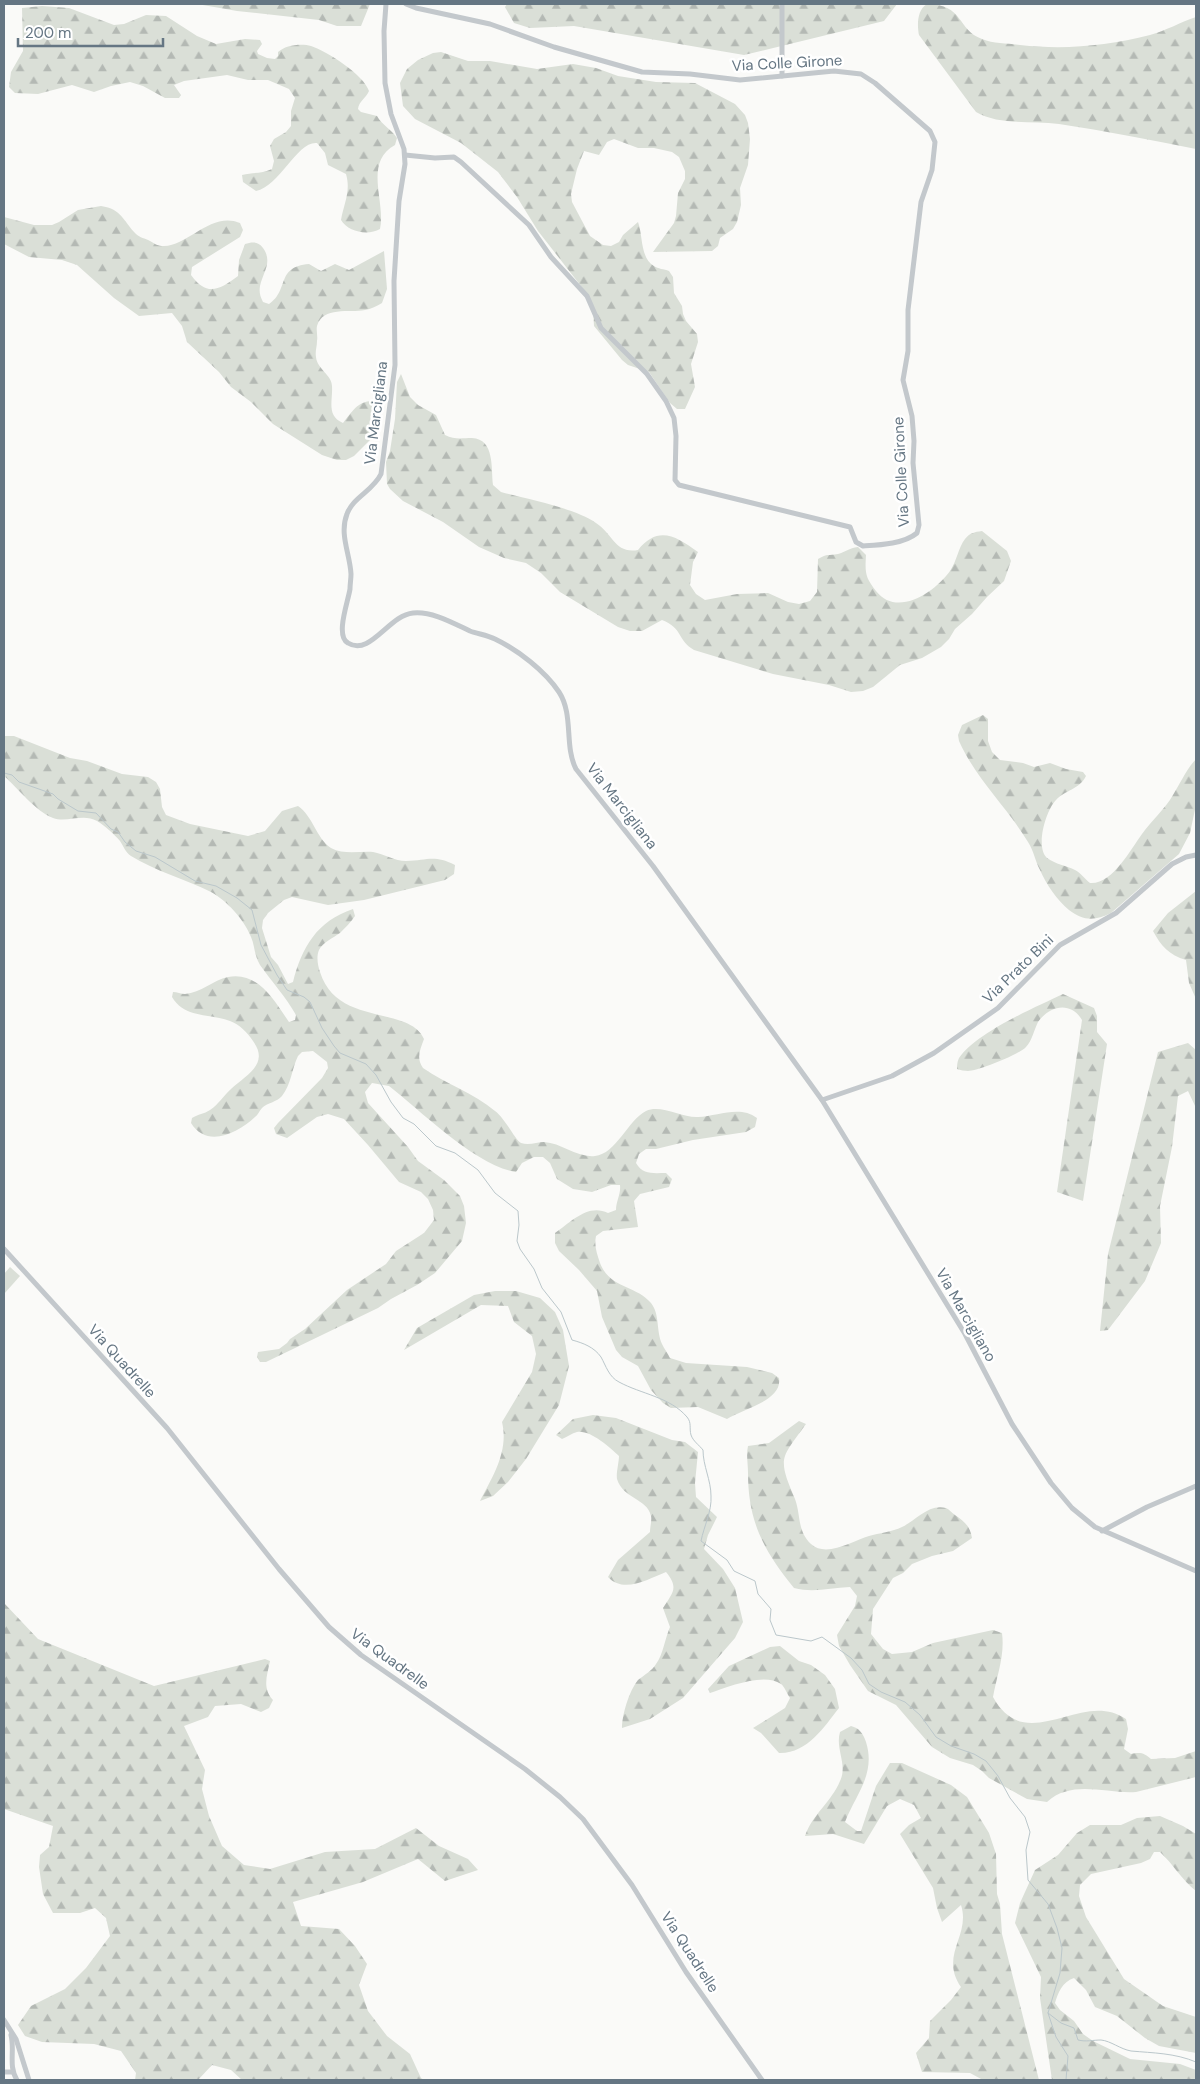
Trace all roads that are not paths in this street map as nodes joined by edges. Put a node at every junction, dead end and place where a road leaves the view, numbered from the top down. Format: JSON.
{"nodes":[{"id":1,"x":386,"y":4,"type":"edge"},
{"id":2,"x":406,"y":4,"type":"edge"},
{"id":3,"x":782,"y":4,"type":"edge"},
{"id":4,"x":782,"y":76,"type":"junction"},
{"id":5,"x":405,"y":155,"type":"junction"},
{"id":6,"x":1196,"y":855,"type":"edge"},
{"id":7,"x":822,"y":1100,"type":"junction"},
{"id":8,"x":4,"y":1250,"type":"edge"},
{"id":9,"x":1196,"y":1486,"type":"edge"},
{"id":10,"x":1102,"y":1531,"type":"junction"},
{"id":11,"x":1196,"y":1571,"type":"edge"},
{"id":12,"x":6,"y":2022,"type":"edge"},
{"id":13,"x":4,"y":2072,"type":"edge"},
{"id":14,"x":12,"y":2072,"type":"junction"},
{"id":15,"x":17,"y":2080,"type":"edge"},
{"id":16,"x":29,"y":2080,"type":"edge"},
{"id":17,"x":762,"y":2080,"type":"edge"}],
"edges":[{"from":1,"to":5,"type":"street","name":"Via Marcigliana"},
{"from":2,"to":4,"type":"street","name":"Via Colle Girone"},
{"from":3,"to":4,"type":"street"},
{"from":4,"to":5,"type":"street","name":"Via Colle Girone"},
{"from":5,"to":7,"type":"street","name":"Via Marcigliana"},
{"from":6,"to":7,"type":"street","name":"Via Prato Bini"},
{"from":7,"to":10,"type":"street","name":"Via Marcigliano"},
{"from":8,"to":17,"type":"street","name":"Via Quadrelle"},
{"from":9,"to":10,"type":"street"},
{"from":10,"to":11,"type":"street","name":"Via Marcigliano"},
{"from":12,"to":14,"type":"street"},
{"from":12,"to":16,"type":"street"},
{"from":13,"to":14,"type":"street"},
{"from":14,"to":15,"type":"street"}]}
